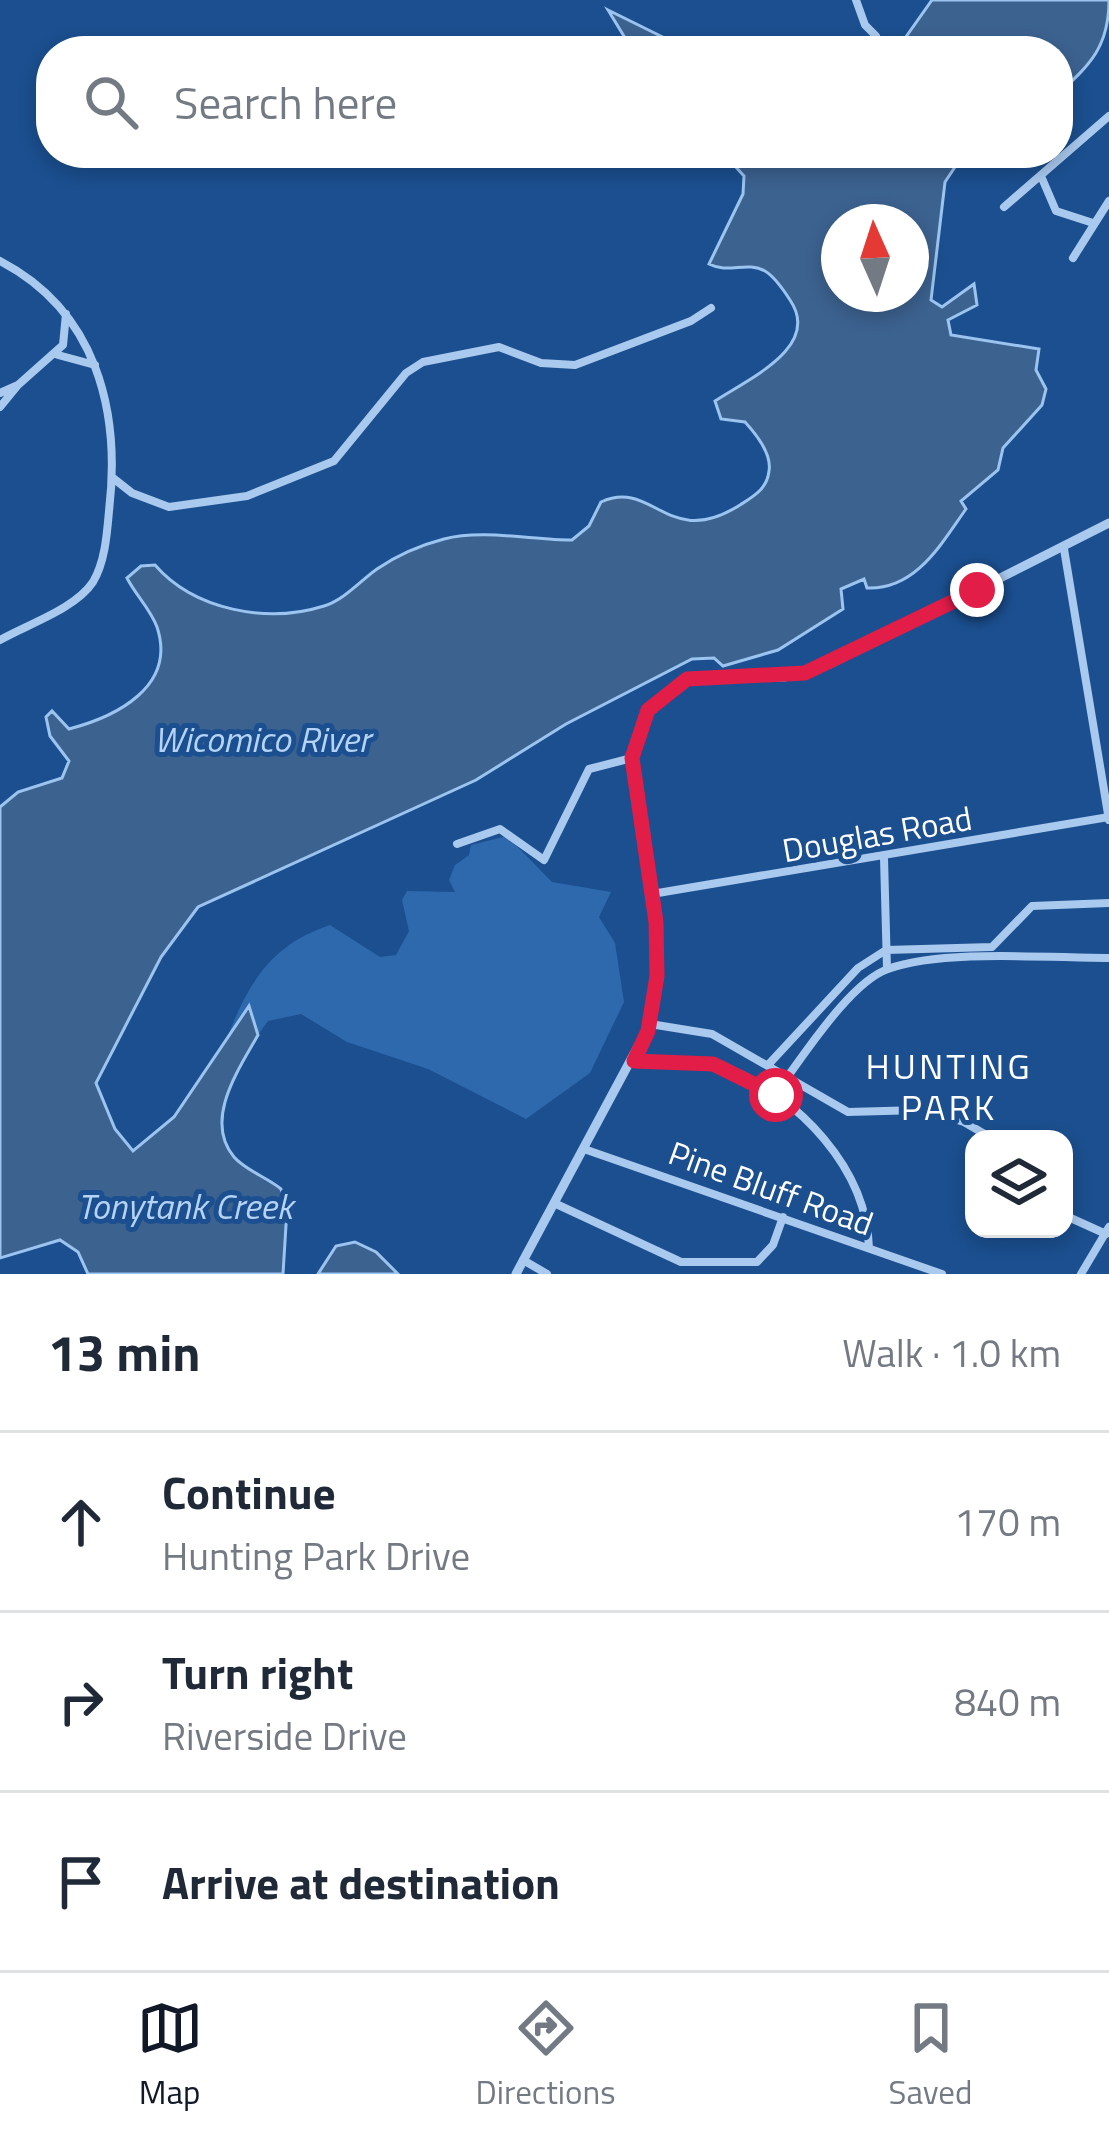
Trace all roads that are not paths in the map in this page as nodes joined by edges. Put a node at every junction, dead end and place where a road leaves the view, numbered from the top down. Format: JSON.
{"nodes":[{"id":1,"x":856,"y":0,"type":"edge"},
{"id":2,"x":876,"y":36,"type":"dead end"},
{"id":3,"x":1109,"y":116,"type":"edge"},
{"id":4,"x":1073,"y":148,"type":"edge"},
{"id":5,"x":1050,"y":168,"type":"edge"},
{"id":6,"x":1041,"y":176,"type":"junction"},
{"id":7,"x":1109,"y":201,"type":"edge"},
{"id":8,"x":1004,"y":207,"type":"dead end"},
{"id":9,"x":1093,"y":223,"type":"junction"},
{"id":10,"x":1073,"y":258,"type":"dead end"},
{"id":11,"x":0,"y":261,"type":"edge"},
{"id":12,"x":711,"y":308,"type":"dead end"},
{"id":13,"x":66,"y":313,"type":"junction"},
{"id":14,"x":56,"y":355,"type":"junction"},
{"id":15,"x":100,"y":369,"type":"junction"},
{"id":16,"x":18,"y":385,"type":"junction"},
{"id":17,"x":0,"y":392,"type":"edge"},
{"id":18,"x":0,"y":407,"type":"edge"},
{"id":19,"x":113,"y":478,"type":"junction"},
{"id":20,"x":1109,"y":523,"type":"edge"},
{"id":21,"x":1064,"y":549,"type":"junction"},
{"id":22,"x":0,"y":640,"type":"edge"},
{"id":23,"x":632,"y":758,"type":"junction"},
{"id":24,"x":1109,"y":818,"type":"edge"},
{"id":25,"x":457,"y":844,"type":"dead end"},
{"id":26,"x":884,"y":858,"type":"junction"},
{"id":27,"x":652,"y":894,"type":"junction"},
{"id":28,"x":1109,"y":903,"type":"edge"},
{"id":29,"x":886,"y":950,"type":"junction"},
{"id":30,"x":1109,"y":958,"type":"edge"},
{"id":31,"x":887,"y":969,"type":"junction"},
{"id":32,"x":650,"y":1024,"type":"junction"},
{"id":33,"x":634,"y":1061,"type":"junction"},
{"id":34,"x":768,"y":1064,"type":"junction"},
{"id":35,"x":788,"y":1076,"type":"junction"},
{"id":36,"x":978,"y":1130,"type":"edge"},
{"id":37,"x":584,"y":1149,"type":"junction"},
{"id":38,"x":554,"y":1203,"type":"junction"},
{"id":39,"x":783,"y":1217,"type":"junction"},
{"id":40,"x":1073,"y":1218,"type":"edge"},
{"id":41,"x":1107,"y":1231,"type":"edge"},
{"id":42,"x":869,"y":1248,"type":"junction"},
{"id":43,"x":523,"y":1260,"type":"junction"},
{"id":44,"x":516,"y":1274,"type":"edge"},
{"id":45,"x":548,"y":1274,"type":"edge"},
{"id":46,"x":942,"y":1274,"type":"edge"},
{"id":47,"x":1081,"y":1274,"type":"edge"}],
"edges":[{"from":1,"to":2,"type":"street"},
{"from":3,"to":4,"type":"street"},
{"from":5,"to":6,"type":"street"},
{"from":6,"to":8,"type":"street"},
{"from":6,"to":9,"type":"street"},
{"from":7,"to":9,"type":"street"},
{"from":9,"to":10,"type":"street"},
{"from":11,"to":13,"type":"street"},
{"from":12,"to":19,"type":"street"},
{"from":13,"to":14,"type":"street"},
{"from":13,"to":15,"type":"street"},
{"from":14,"to":15,"type":"street"},
{"from":14,"to":16,"type":"street"},
{"from":15,"to":19,"type":"street"},
{"from":16,"to":17,"type":"street"},
{"from":16,"to":18,"type":"street"},
{"from":19,"to":22,"type":"street"},
{"from":20,"to":21,"type":"street"},
{"from":21,"to":23,"type":"street"},
{"from":21,"to":24,"type":"street"},
{"from":23,"to":25,"type":"street"},
{"from":23,"to":27,"type":"street"},
{"from":24,"to":26,"type":"street","name":"Douglas Road"},
{"from":26,"to":27,"type":"street","name":"Douglas Road"},
{"from":26,"to":29,"type":"street"},
{"from":27,"to":32,"type":"street"},
{"from":28,"to":29,"type":"street"},
{"from":29,"to":31,"type":"street"},
{"from":29,"to":34,"type":"street"},
{"from":30,"to":31,"type":"street"},
{"from":31,"to":35,"type":"street"},
{"from":32,"to":33,"type":"street"},
{"from":32,"to":34,"type":"street"},
{"from":33,"to":37,"type":"street"},
{"from":33,"to":42,"type":"street"},
{"from":34,"to":35,"type":"street"},
{"from":35,"to":36,"type":"street"},
{"from":37,"to":38,"type":"street"},
{"from":37,"to":39,"type":"street","name":"Pine Bluff Road"},
{"from":38,"to":39,"type":"street"},
{"from":38,"to":43,"type":"street"},
{"from":39,"to":42,"type":"street","name":"Pine Bluff Road"},
{"from":40,"to":41,"type":"street"},
{"from":41,"to":47,"type":"street"},
{"from":42,"to":46,"type":"street","name":"Pine Bluff Road"},
{"from":43,"to":44,"type":"street"},
{"from":43,"to":45,"type":"street"}]}
